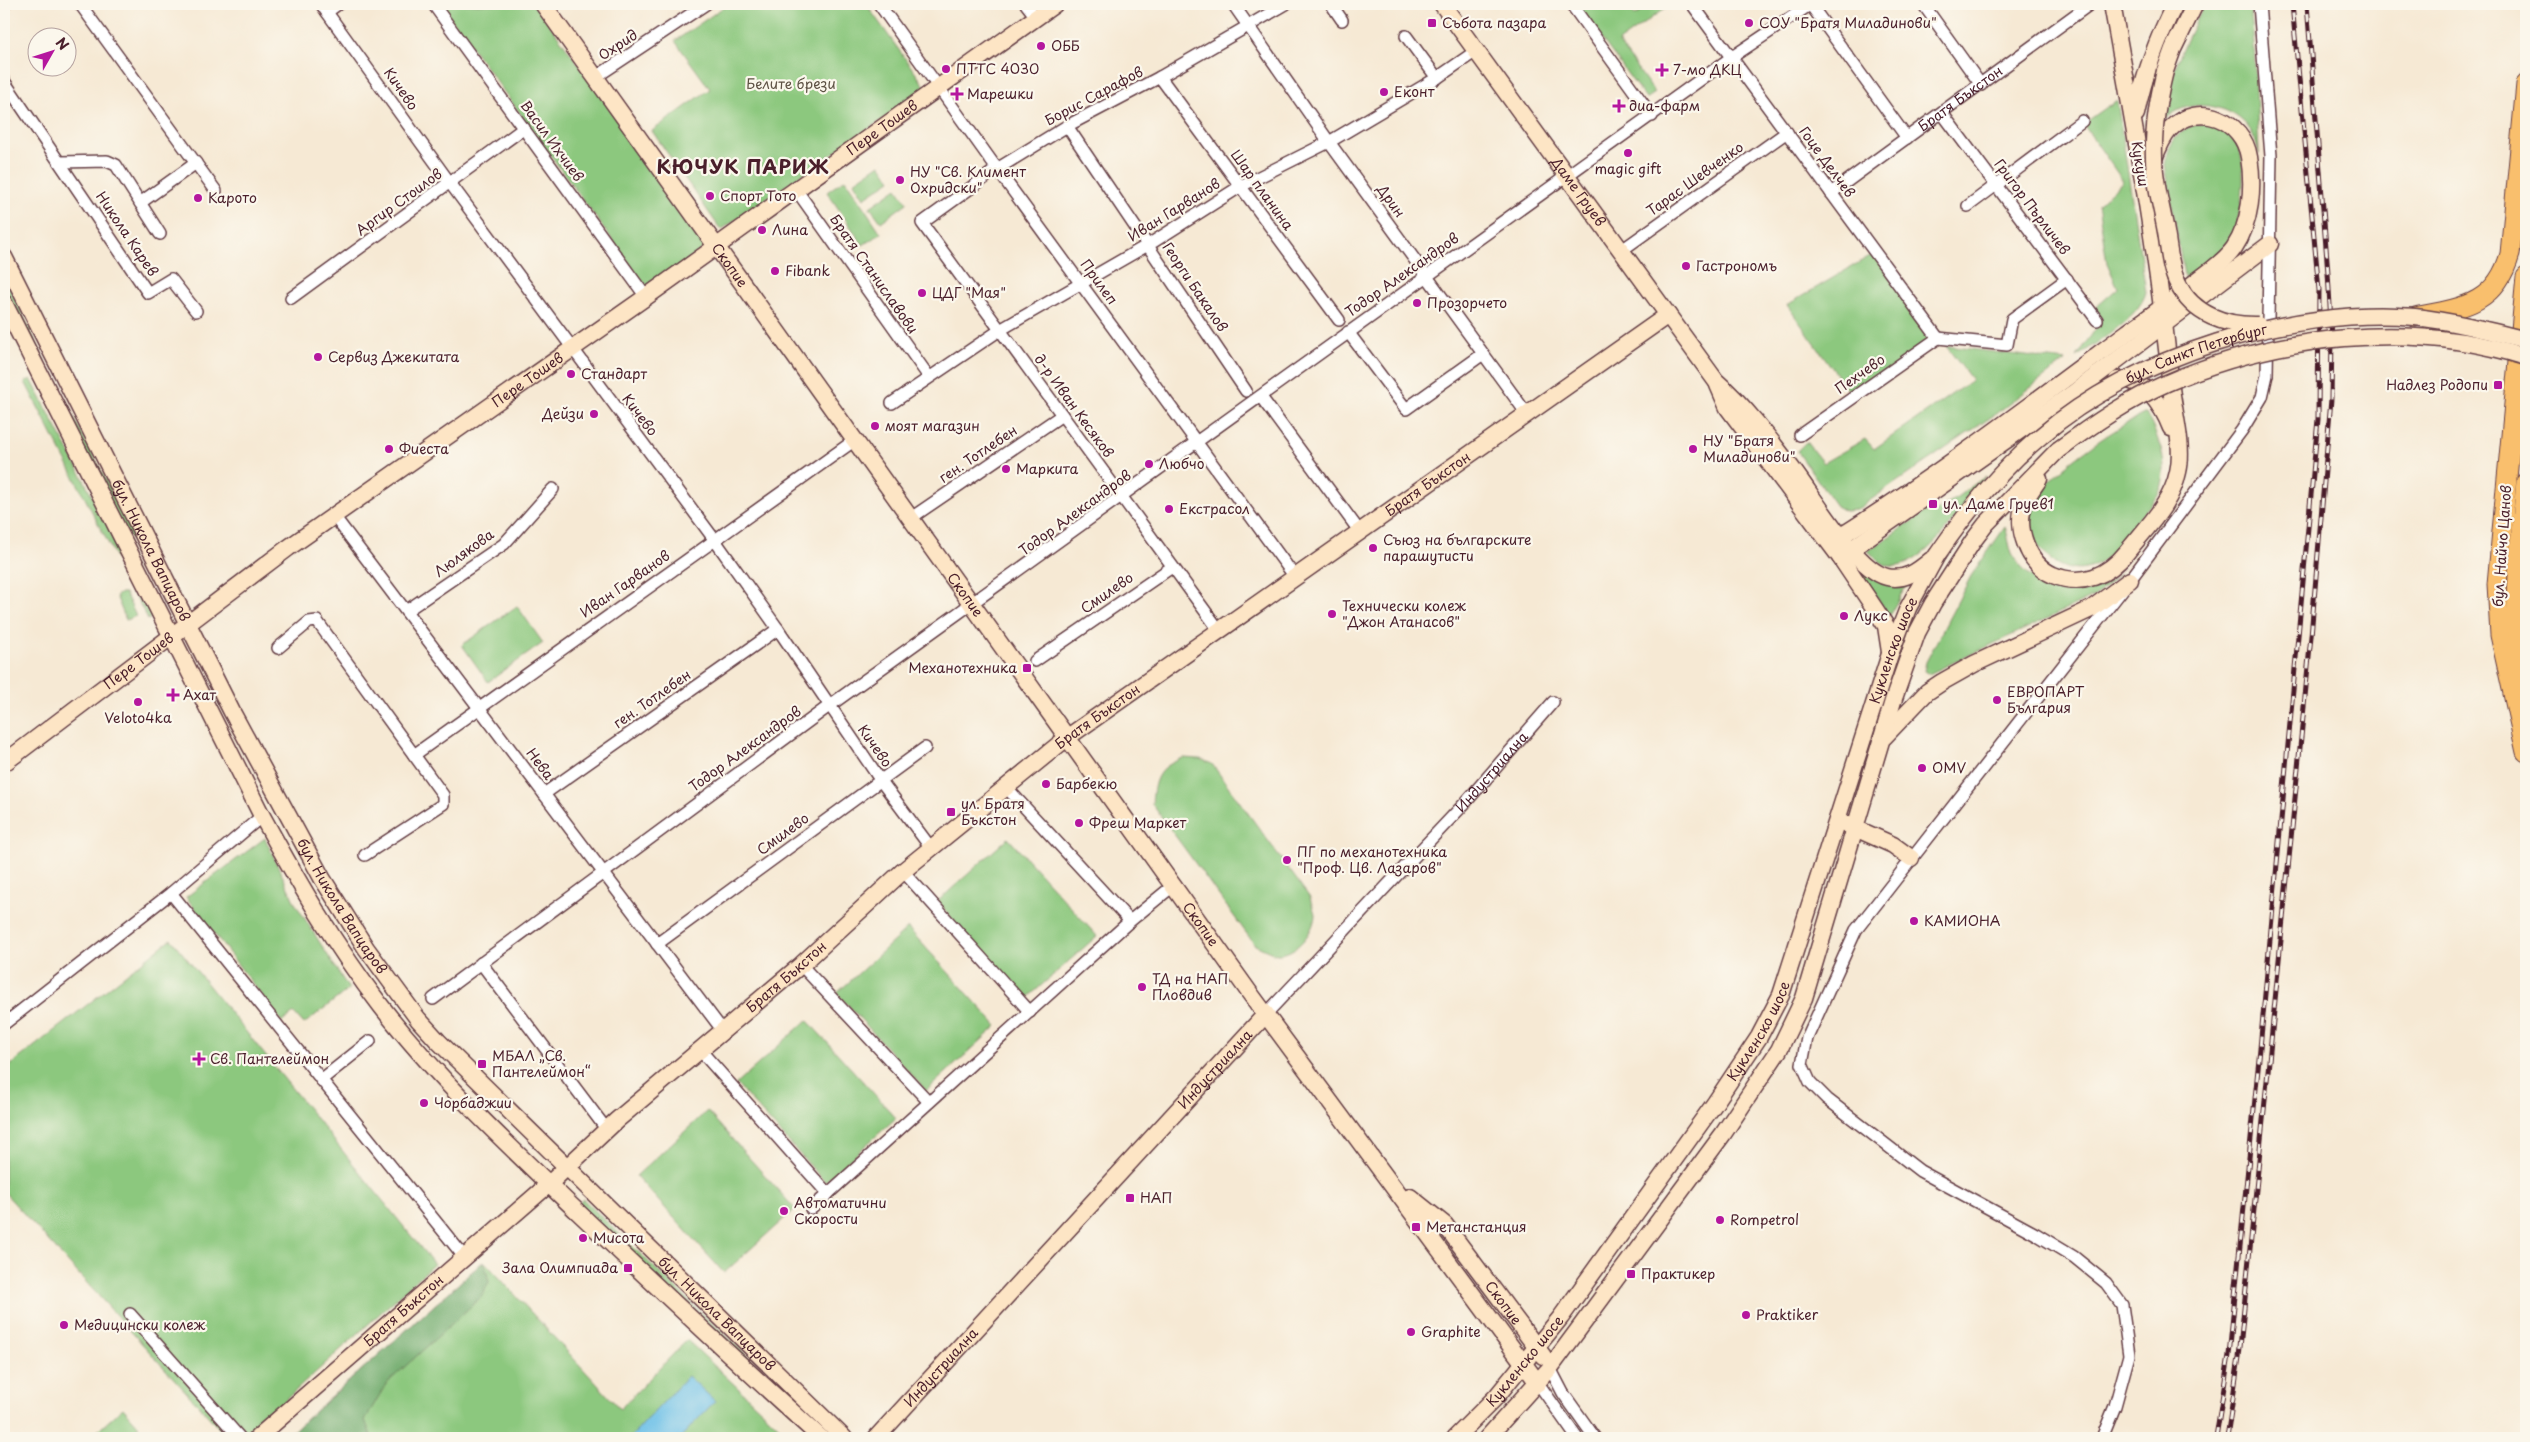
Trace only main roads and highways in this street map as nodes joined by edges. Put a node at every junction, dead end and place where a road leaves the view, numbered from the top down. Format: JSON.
{"nodes":[{"id":1,"x":2526,"y":84,"type":"edge"},
{"id":2,"x":2526,"y":277,"type":"edge"},
{"id":3,"x":2415,"y":317,"type":"road end"},
{"id":4,"x":2526,"y":482,"type":"edge"},
{"id":5,"x":2500,"y":546,"type":"junction"},
{"id":6,"x":2523,"y":553,"type":"edge"},
{"id":7,"x":2522,"y":593,"type":"edge"},
{"id":8,"x":2525,"y":679,"type":"edge"},
{"id":9,"x":2526,"y":752,"type":"edge"}],
"edges":[{"from":1,"to":3,"type":"main road"},
{"from":2,"to":5,"type":"main road","name":"бул. Найчо Цанов"},
{"from":4,"to":6,"type":"main road","name":"бул. Найчо Цанов"},
{"from":5,"to":7,"type":"main road"},
{"from":5,"to":9,"type":"main road","name":"бул. Найчо Цанов"},
{"from":6,"to":7,"type":"main road","name":"бул. Найчо Цанов"},
{"from":7,"to":8,"type":"main road","name":"бул. Найчо Цанов"}]}
